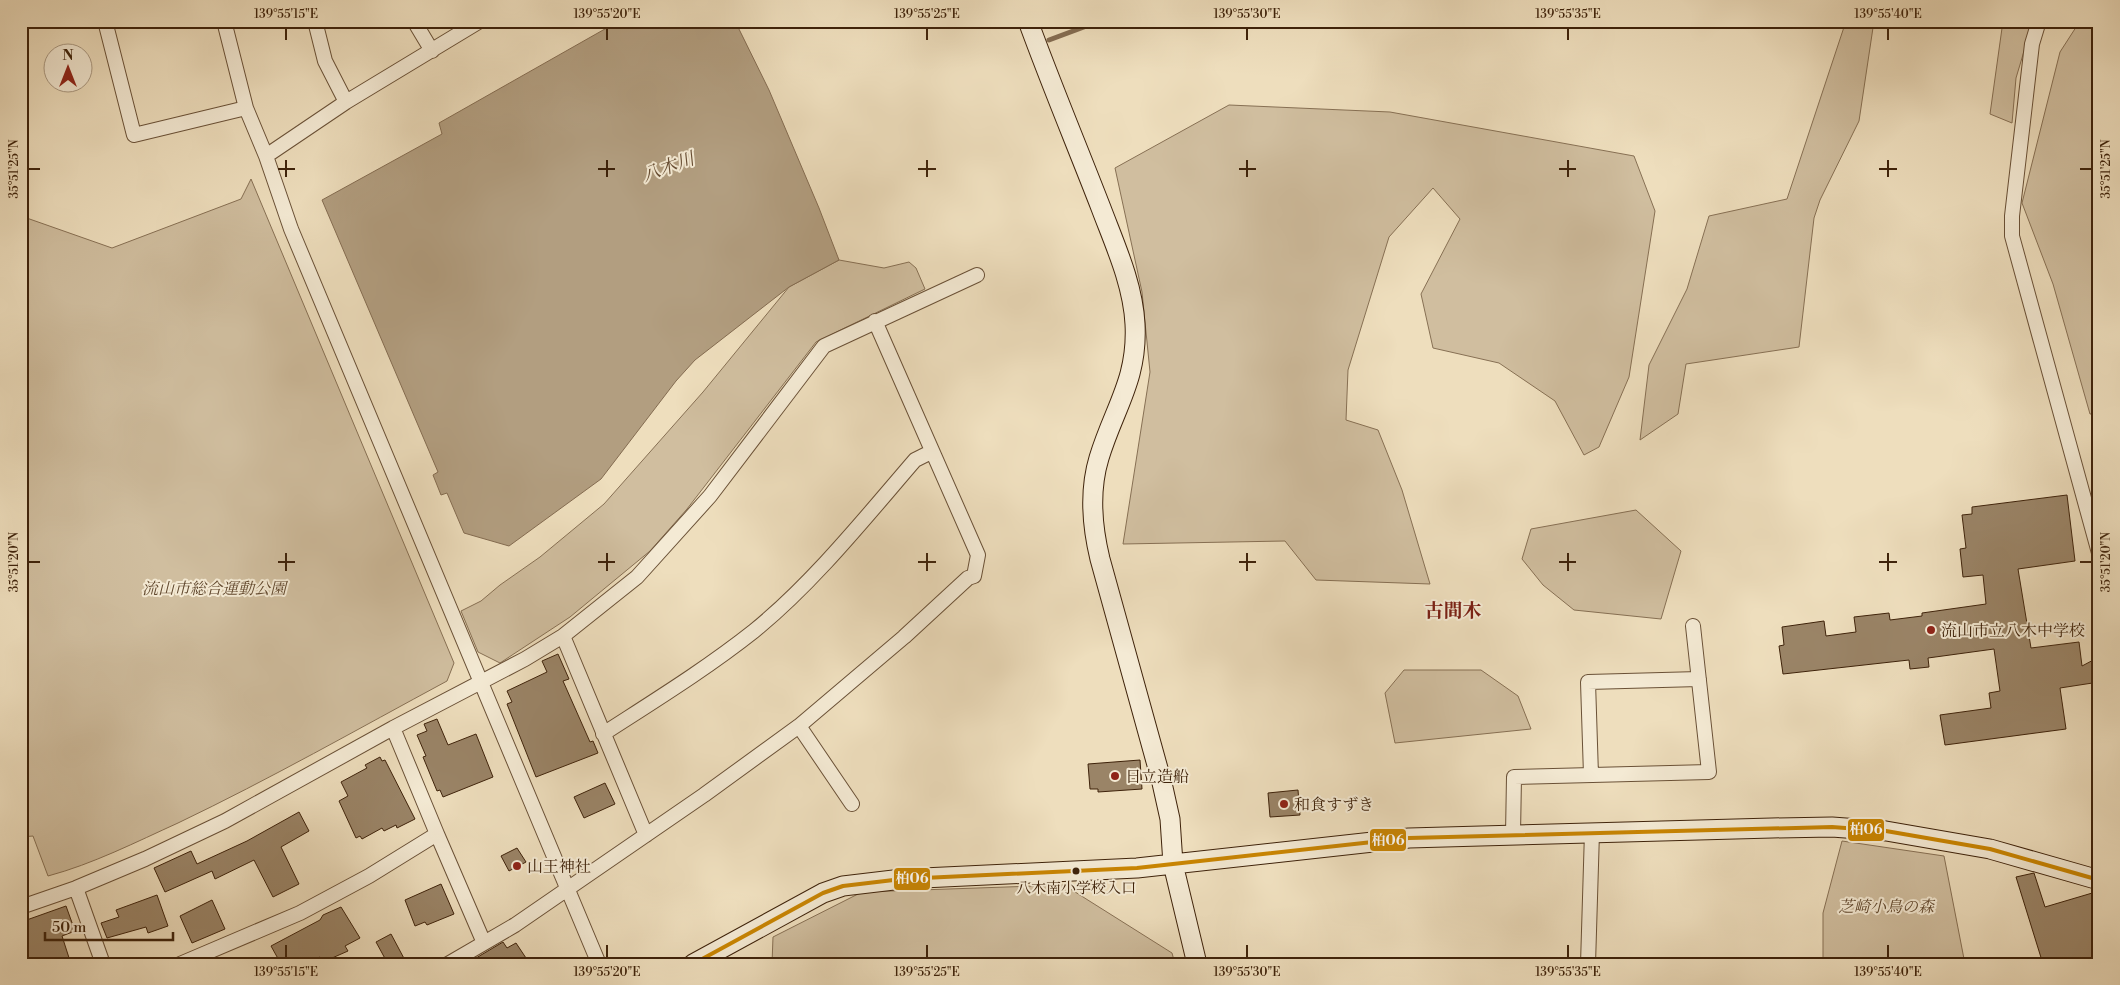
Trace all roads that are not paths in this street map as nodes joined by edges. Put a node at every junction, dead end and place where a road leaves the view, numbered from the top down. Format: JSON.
{"nodes":[{"id":1,"x":105,"y":21,"type":"edge"},
{"id":2,"x":224,"y":21,"type":"edge"},
{"id":3,"x":315,"y":21,"type":"edge"},
{"id":4,"x":414,"y":21,"type":"edge"},
{"id":5,"x":480,"y":21,"type":"edge"},
{"id":6,"x":1028,"y":21,"type":"edge"},
{"id":7,"x":2039,"y":21,"type":"edge"},
{"id":8,"x":432,"y":51,"type":"junction"},
{"id":9,"x":346,"y":102,"type":"junction"},
{"id":10,"x":246,"y":108,"type":"junction"},
{"id":11,"x":266,"y":156,"type":"junction"},
{"id":12,"x":976,"y":275,"type":"dead end"},
{"id":13,"x":875,"y":321,"type":"junction"},
{"id":14,"x":931,"y":452,"type":"junction"},
{"id":15,"x":2099,"y":553,"type":"edge"},
{"id":16,"x":1693,"y":626,"type":"dead end"},
{"id":17,"x":563,"y":636,"type":"junction"},
{"id":18,"x":1699,"y":680,"type":"junction"},
{"id":19,"x":481,"y":681,"type":"junction"},
{"id":20,"x":799,"y":726,"type":"junction"},
{"id":21,"x":393,"y":728,"type":"junction"},
{"id":22,"x":603,"y":734,"type":"junction"},
{"id":23,"x":1591,"y":775,"type":"junction"},
{"id":24,"x":852,"y":804,"type":"dead end"},
{"id":25,"x":1592,"y":832,"type":"junction"},
{"id":26,"x":437,"y":834,"type":"junction"},
{"id":27,"x":1513,"y":834,"type":"junction"},
{"id":28,"x":646,"y":835,"type":"junction"},
{"id":29,"x":1173,"y":864,"type":"junction"},
{"id":30,"x":2099,"y":880,"type":"edge"},
{"id":31,"x":76,"y":888,"type":"junction"},
{"id":32,"x":568,"y":889,"type":"junction"},
{"id":33,"x":21,"y":907,"type":"edge"},
{"id":34,"x":484,"y":943,"type":"junction"},
{"id":35,"x":103,"y":964,"type":"edge"},
{"id":36,"x":180,"y":964,"type":"edge"},
{"id":37,"x":448,"y":964,"type":"edge"},
{"id":38,"x":599,"y":964,"type":"edge"},
{"id":39,"x":693,"y":964,"type":"edge"},
{"id":40,"x":1197,"y":964,"type":"edge"},
{"id":41,"x":1588,"y":964,"type":"edge"}],
"edges":[{"from":1,"to":10,"type":"street"},
{"from":2,"to":10,"type":"street"},
{"from":3,"to":9,"type":"street"},
{"from":4,"to":8,"type":"street"},
{"from":5,"to":8,"type":"street"},
{"from":6,"to":29,"type":"street"},
{"from":7,"to":15,"type":"street"},
{"from":8,"to":9,"type":"street"},
{"from":9,"to":11,"type":"street"},
{"from":10,"to":11,"type":"street"},
{"from":11,"to":19,"type":"street"},
{"from":12,"to":13,"type":"street"},
{"from":13,"to":14,"type":"street"},
{"from":13,"to":17,"type":"street"},
{"from":14,"to":20,"type":"street"},
{"from":14,"to":22,"type":"street"},
{"from":16,"to":18,"type":"street"},
{"from":17,"to":19,"type":"street"},
{"from":17,"to":22,"type":"street"},
{"from":18,"to":23,"type":"street"},
{"from":18,"to":23,"type":"street"},
{"from":19,"to":21,"type":"street"},
{"from":19,"to":32,"type":"street"},
{"from":20,"to":24,"type":"street"},
{"from":20,"to":28,"type":"street"},
{"from":21,"to":26,"type":"street"},
{"from":21,"to":31,"type":"street"},
{"from":22,"to":28,"type":"street"},
{"from":23,"to":27,"type":"street"},
{"from":25,"to":27,"type":"street"},
{"from":25,"to":30,"type":"street"},
{"from":25,"to":41,"type":"street"},
{"from":26,"to":34,"type":"street"},
{"from":26,"to":36,"type":"street"},
{"from":27,"to":29,"type":"street"},
{"from":28,"to":32,"type":"street"},
{"from":29,"to":39,"type":"street"},
{"from":29,"to":40,"type":"street"},
{"from":31,"to":33,"type":"street"},
{"from":31,"to":35,"type":"street"},
{"from":32,"to":34,"type":"street"},
{"from":32,"to":38,"type":"street"},
{"from":34,"to":37,"type":"street"}]}
